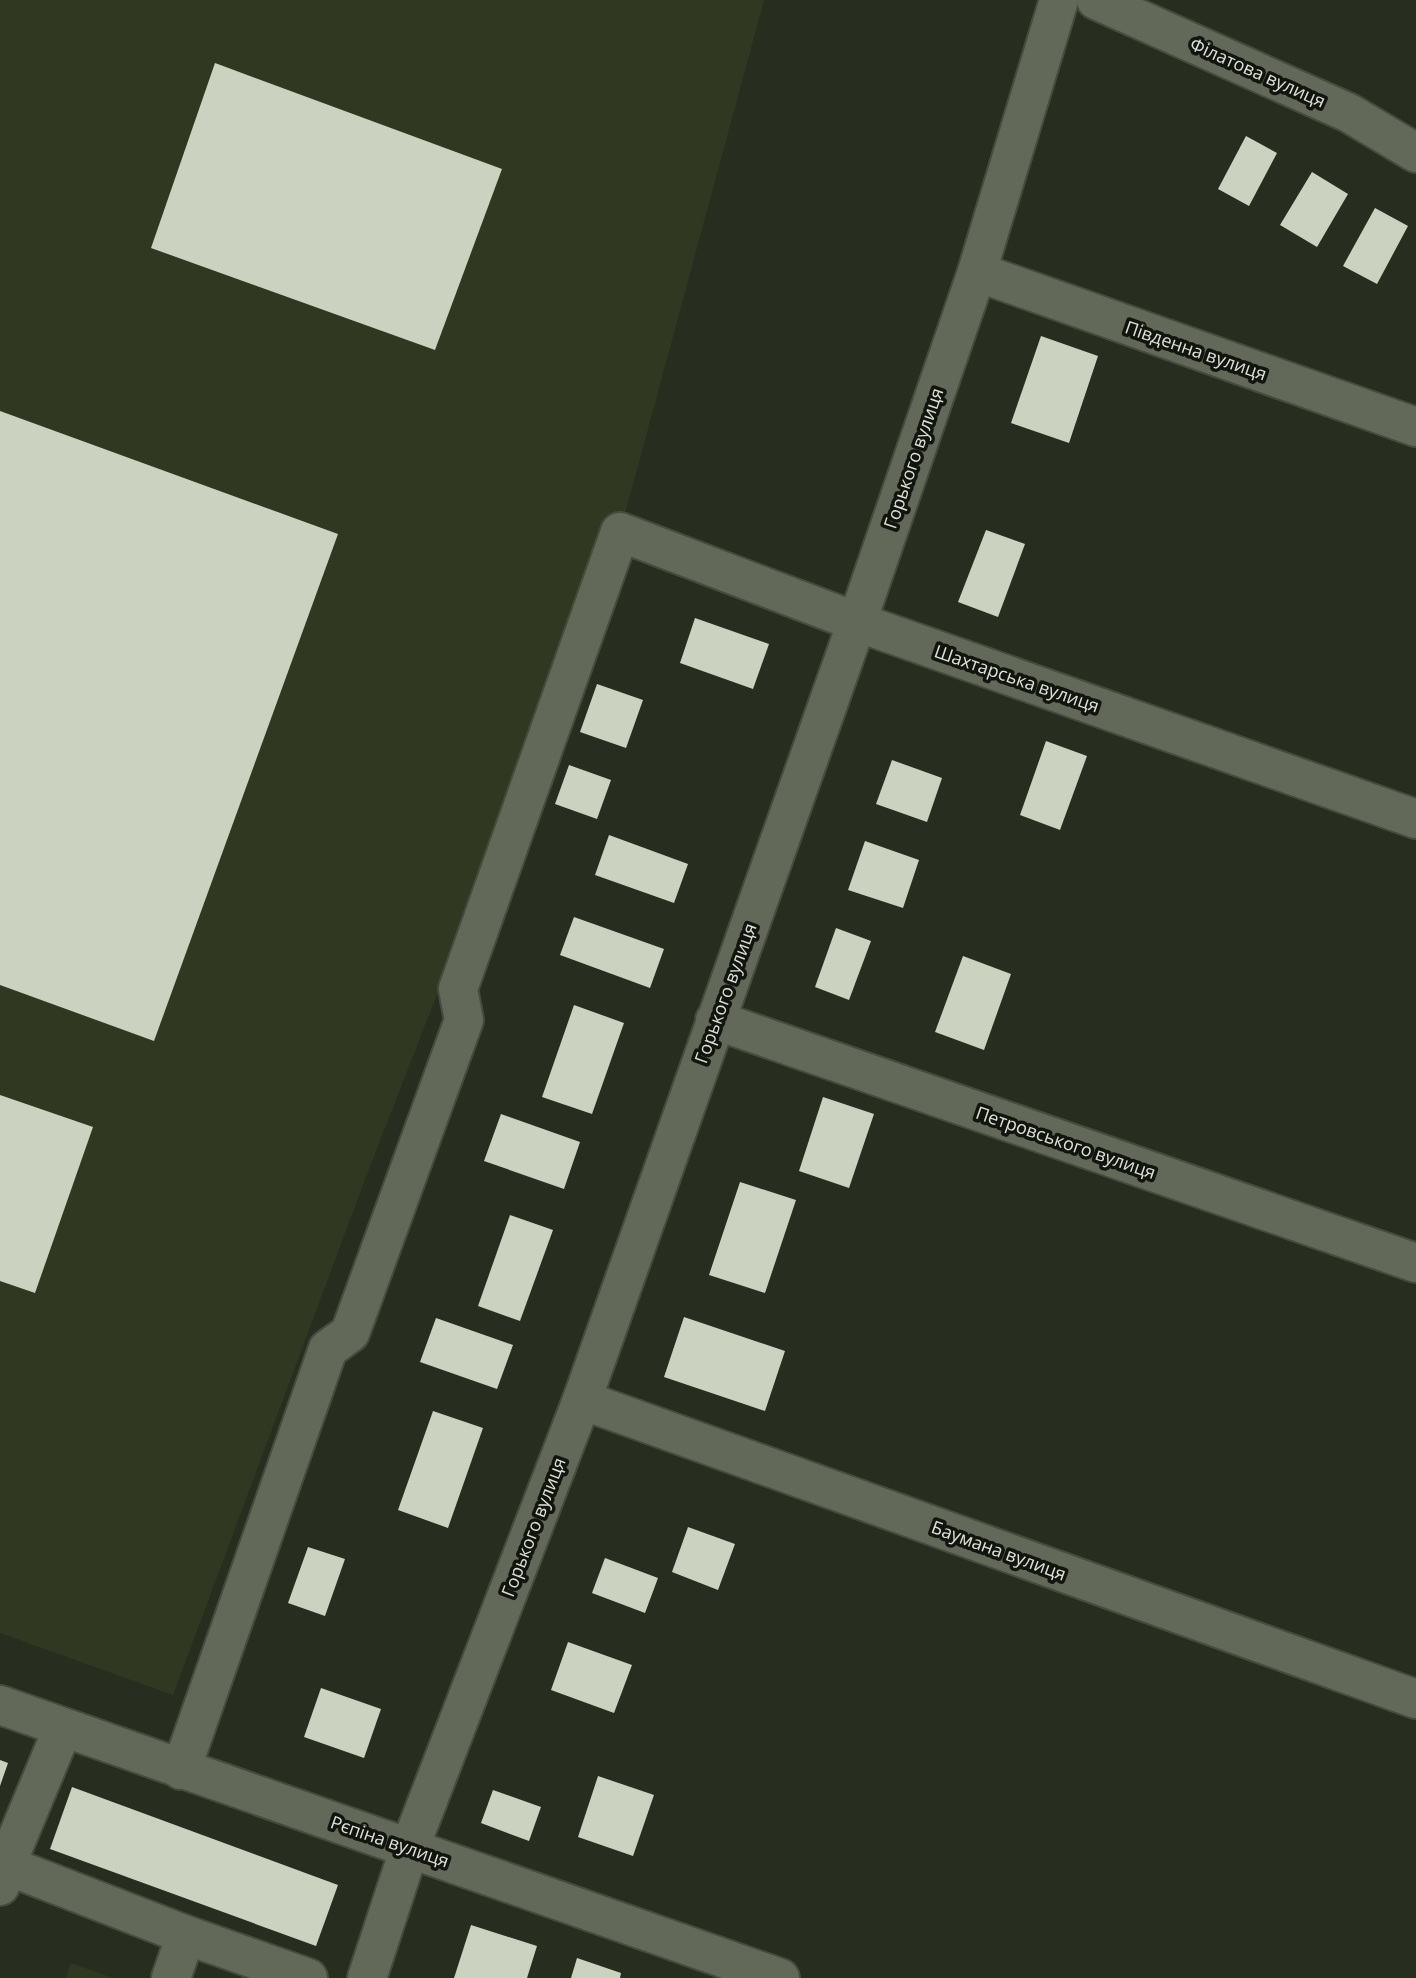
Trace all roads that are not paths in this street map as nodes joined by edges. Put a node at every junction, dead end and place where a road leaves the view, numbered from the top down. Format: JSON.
{"nodes":[{"id":1,"x":1059,"y":0,"type":"edge"},
{"id":2,"x":1096,"y":0,"type":"edge"},
{"id":3,"x":1416,"y":153,"type":"edge"},
{"id":4,"x":977,"y":272,"type":"junction"},
{"id":5,"x":1416,"y":427,"type":"edge"},
{"id":6,"x":858,"y":622,"type":"junction"},
{"id":7,"x":1416,"y":819,"type":"edge"},
{"id":8,"x":715,"y":1020,"type":"junction"},
{"id":9,"x":1416,"y":1264,"type":"edge"},
{"id":10,"x":582,"y":1400,"type":"junction"},
{"id":11,"x":1416,"y":1699,"type":"edge"},
{"id":12,"x":0,"y":1705,"type":"edge"},
{"id":13,"x":63,"y":1728,"type":"junction"},
{"id":14,"x":181,"y":1770,"type":"junction"},
{"id":15,"x":410,"y":1847,"type":"junction"},
{"id":16,"x":2,"y":1871,"type":"edge"},
{"id":17,"x":186,"y":1935,"type":"junction"},
{"id":18,"x":171,"y":1978,"type":"edge"},
{"id":19,"x":309,"y":1978,"type":"edge"},
{"id":20,"x":367,"y":1978,"type":"edge"},
{"id":21,"x":780,"y":1978,"type":"edge"}],
"edges":[{"from":1,"to":4,"type":"street","name":"Горького вулиця"},
{"from":2,"to":3,"type":"street","name":"Філатова вулиця"},
{"from":4,"to":5,"type":"street","name":"Південна вулиця"},
{"from":4,"to":6,"type":"street","name":"Горького вулиця"},
{"from":6,"to":7,"type":"street","name":"Шахтарська вулиця"},
{"from":6,"to":8,"type":"street","name":"Горького вулиця"},
{"from":6,"to":14,"type":"street","name":"Шахтарська вулиця"},
{"from":8,"to":9,"type":"street","name":"Петровського вулиця"},
{"from":8,"to":10,"type":"street","name":"Горького вулиця"},
{"from":10,"to":11,"type":"street","name":"Баумана вулиця"},
{"from":10,"to":15,"type":"street","name":"Горького вулиця"},
{"from":12,"to":13,"type":"street","name":"Рєпіна вулиця"},
{"from":13,"to":14,"type":"street","name":"Рєпіна вулиця"},
{"from":13,"to":16,"type":"street"},
{"from":14,"to":15,"type":"street","name":"Рєпіна вулиця"},
{"from":15,"to":20,"type":"street","name":"Горького вулиця"},
{"from":15,"to":21,"type":"street","name":"Рєпіна вулиця"},
{"from":16,"to":17,"type":"street"},
{"from":17,"to":18,"type":"street"},
{"from":17,"to":19,"type":"street"}]}
